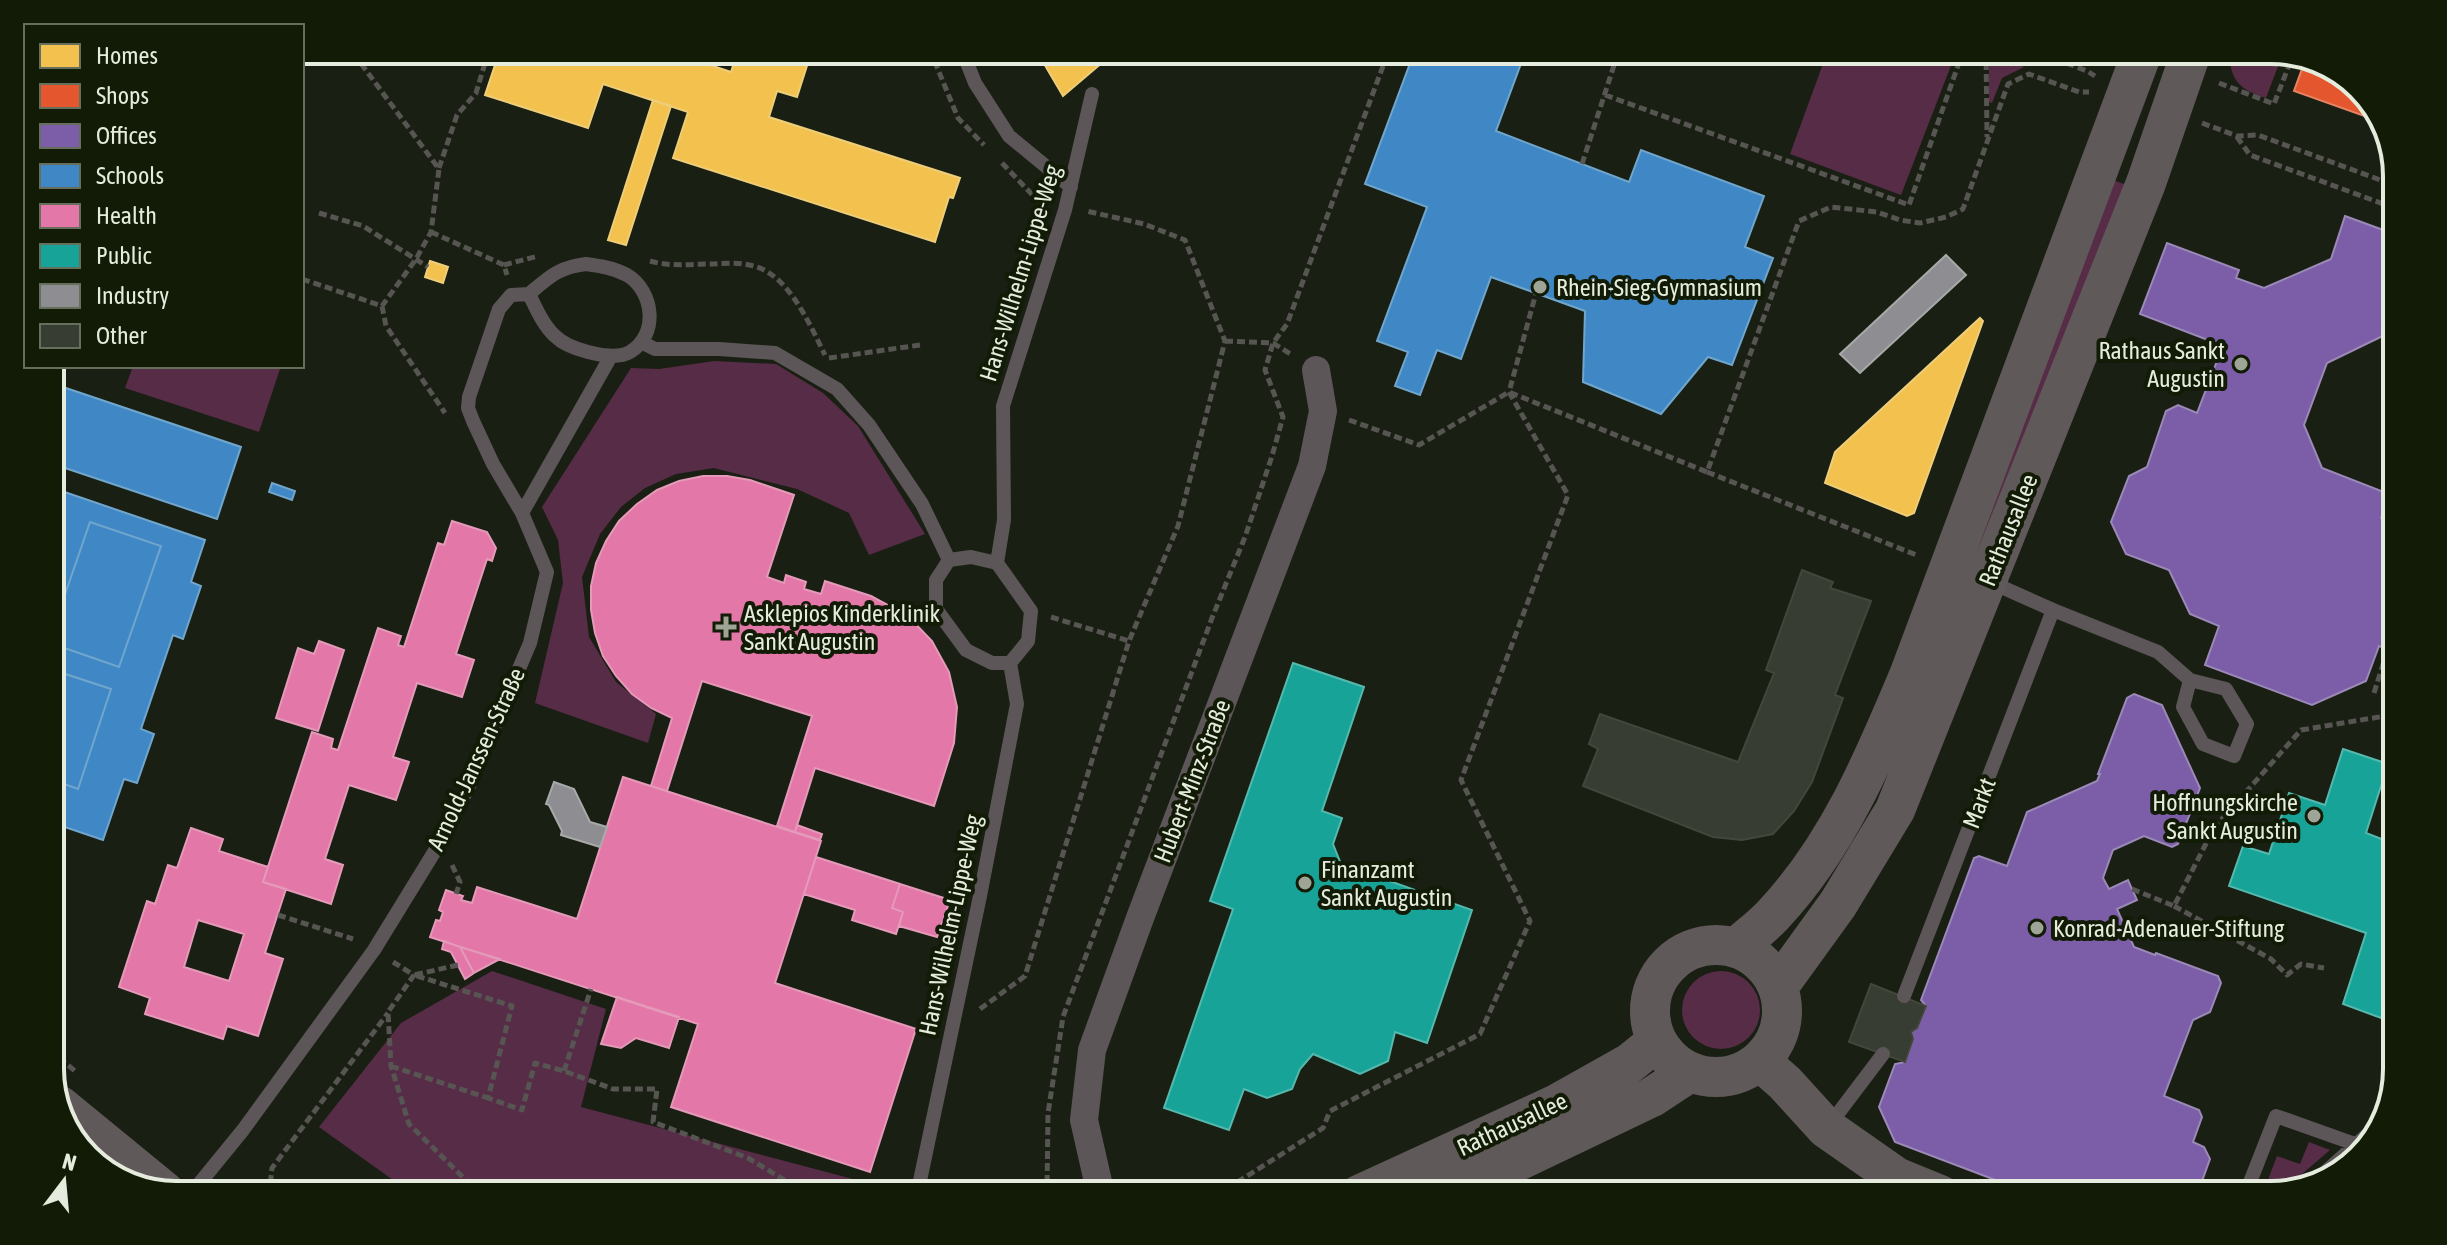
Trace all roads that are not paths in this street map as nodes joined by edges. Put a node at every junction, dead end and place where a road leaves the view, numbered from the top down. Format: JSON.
{"nodes":[{"id":1,"x":968,"y":64,"type":"edge"},
{"id":2,"x":2138,"y":64,"type":"edge"},
{"id":3,"x":2200,"y":64,"type":"edge"},
{"id":4,"x":1092,"y":94,"type":"dead end"},
{"id":5,"x":1071,"y":187,"type":"junction"},
{"id":6,"x":529,"y":294,"type":"junction"},
{"id":7,"x":641,"y":342,"type":"junction"},
{"id":8,"x":611,"y":356,"type":"junction"},
{"id":9,"x":1316,"y":370,"type":"dead end"},
{"id":10,"x":522,"y":513,"type":"junction"},
{"id":11,"x":949,"y":560,"type":"junction"},
{"id":12,"x":997,"y":563,"type":"junction"},
{"id":13,"x":1987,"y":581,"type":"junction"},
{"id":14,"x":2053,"y":610,"type":"junction"},
{"id":15,"x":1010,"y":663,"type":"junction"},
{"id":16,"x":2190,"y":680,"type":"junction"},
{"id":17,"x":1736,"y":948,"type":"junction"},
{"id":18,"x":1778,"y":987,"type":"junction"},
{"id":19,"x":1904,"y":996,"type":"dead end"},
{"id":20,"x":1657,"y":1041,"type":"junction"},
{"id":21,"x":1883,"y":1054,"type":"dead end"},
{"id":22,"x":1760,"y":1061,"type":"junction"},
{"id":23,"x":1690,"y":1072,"type":"junction"},
{"id":24,"x":76,"y":1119,"type":"edge"},
{"id":25,"x":1826,"y":1128,"type":"junction"},
{"id":26,"x":2355,"y":1144,"type":"edge"},
{"id":27,"x":147,"y":1177,"type":"edge"},
{"id":28,"x":201,"y":1181,"type":"edge"},
{"id":29,"x":920,"y":1181,"type":"edge"},
{"id":30,"x":1098,"y":1181,"type":"edge"},
{"id":31,"x":1389,"y":1181,"type":"edge"},
{"id":32,"x":1476,"y":1181,"type":"edge"},
{"id":33,"x":1906,"y":1181,"type":"edge"},
{"id":34,"x":2250,"y":1181,"type":"edge"}],
"edges":[{"from":1,"to":5,"type":"lane"},
{"from":2,"to":17,"type":"street","name":"Rathausallee"},
{"from":3,"to":13,"type":"street","name":"Rathausallee"},
{"from":4,"to":5,"type":"lane","name":"Hans-Wilhelm-Lippe-Weg"},
{"from":5,"to":12,"type":"lane","name":"Hans-Wilhelm-Lippe-Weg"},
{"from":6,"to":7,"type":"lane"},
{"from":6,"to":8,"type":"lane"},
{"from":6,"to":10,"type":"lane","name":"Arnold-Janssen-Straße"},
{"from":7,"to":8,"type":"lane"},
{"from":7,"to":11,"type":"lane"},
{"from":8,"to":10,"type":"lane"},
{"from":9,"to":30,"type":"street","name":"Hubert-Minz-Straße"},
{"from":10,"to":28,"type":"lane","name":"Arnold-Janssen-Straße"},
{"from":11,"to":12,"type":"lane"},
{"from":11,"to":15,"type":"lane"},
{"from":12,"to":15,"type":"lane"},
{"from":13,"to":14,"type":"lane"},
{"from":13,"to":18,"type":"street","name":"Rathausallee"},
{"from":14,"to":16,"type":"lane"},
{"from":14,"to":19,"type":"lane","name":"Markt"},
{"from":15,"to":29,"type":"lane","name":"Hans-Wilhelm-Lippe-Weg"},
{"from":16,"to":16,"type":"lane"},
{"from":17,"to":18,"type":"street"},
{"from":17,"to":20,"type":"street"},
{"from":18,"to":22,"type":"street"},
{"from":20,"to":23,"type":"street"},
{"from":20,"to":31,"type":"street","name":"Rathausallee"},
{"from":21,"to":25,"type":"lane"},
{"from":22,"to":23,"type":"street"},
{"from":22,"to":25,"type":"street"},
{"from":23,"to":32,"type":"street","name":"Rathausallee"},
{"from":24,"to":27,"type":"street"},
{"from":25,"to":33,"type":"street"},
{"from":26,"to":34,"type":"lane"}]}
